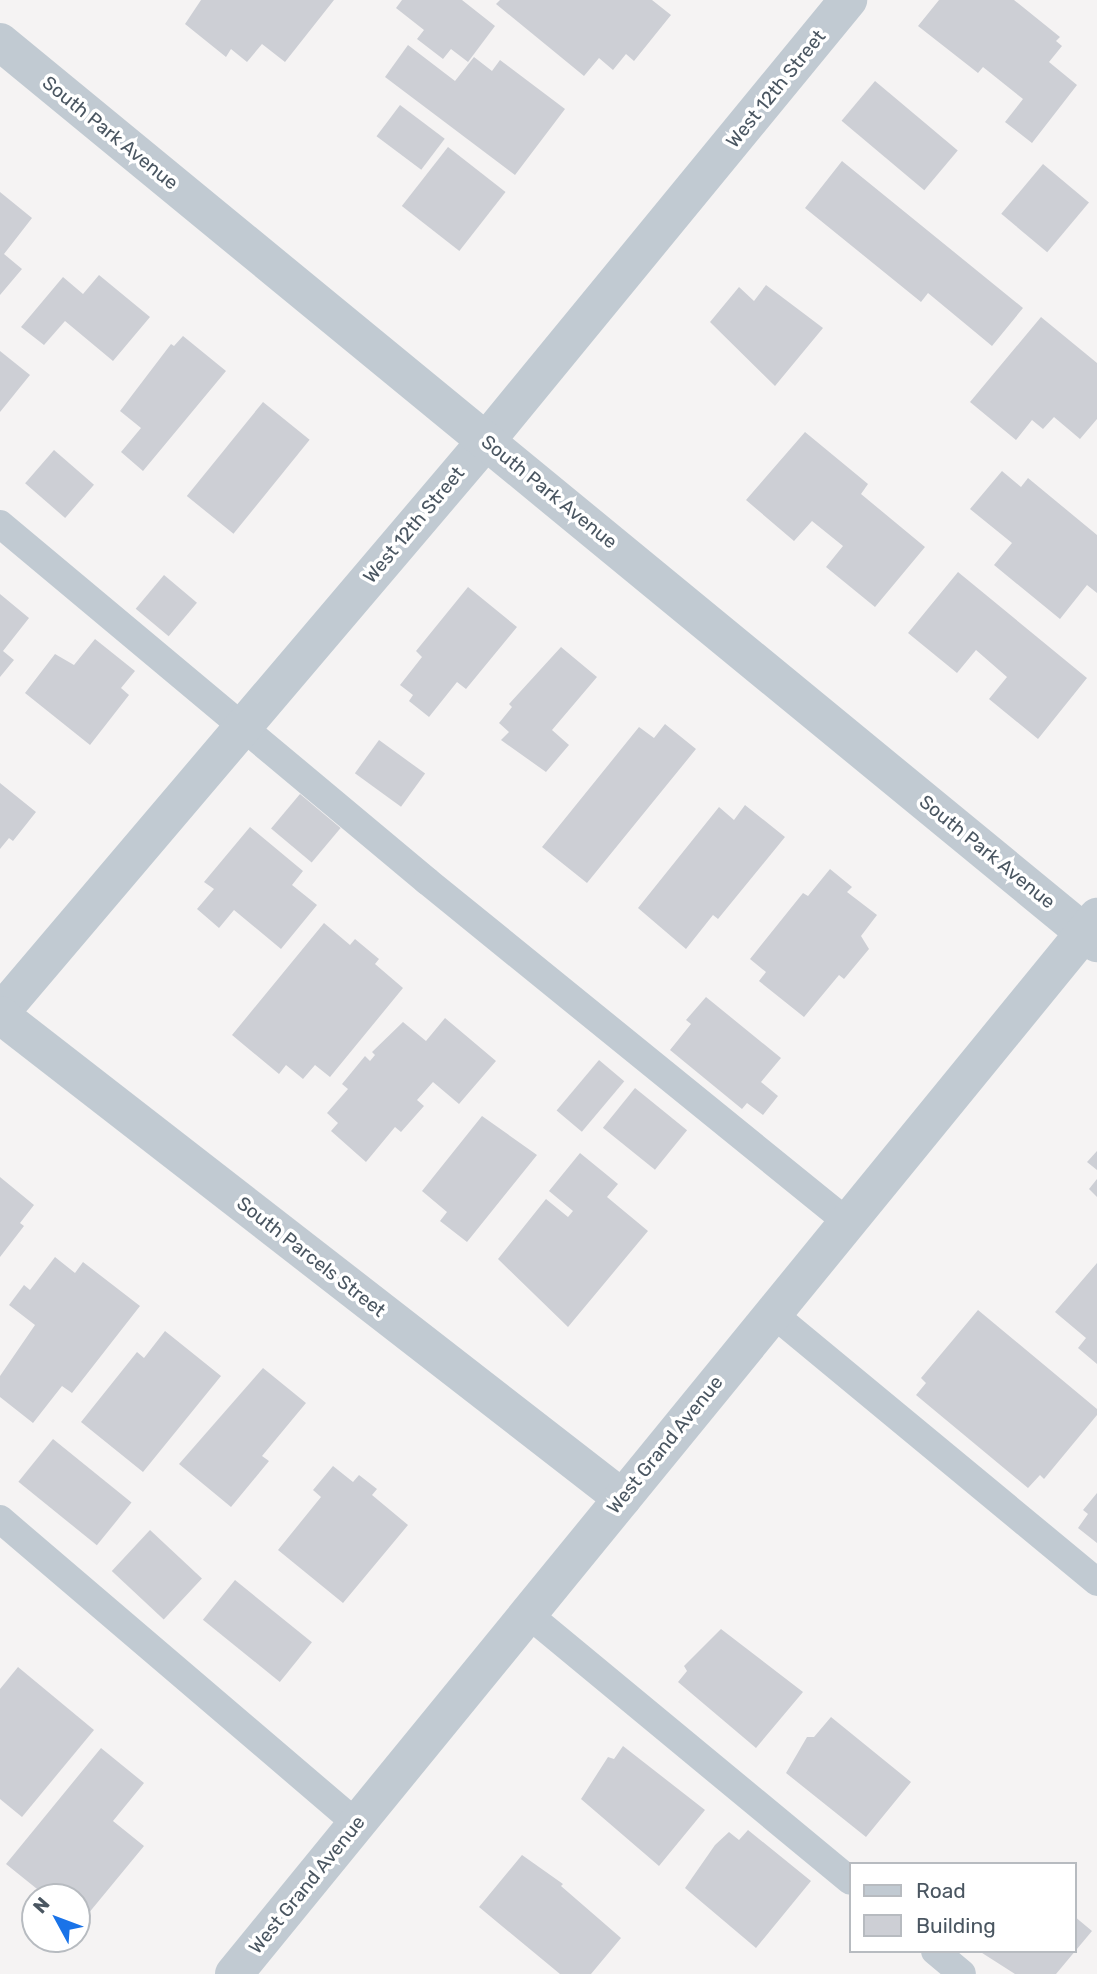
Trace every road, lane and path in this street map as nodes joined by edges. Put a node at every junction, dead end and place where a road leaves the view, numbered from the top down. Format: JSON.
{"nodes":[{"id":1,"x":848,"y":0,"type":"edge"},
{"id":2,"x":0,"y":42,"type":"edge"},
{"id":3,"x":486,"y":441,"type":"junction"},
{"id":4,"x":0,"y":524,"type":"edge"},
{"id":5,"x":244,"y":725,"type":"junction"},
{"id":6,"x":1093,"y":931,"type":"edge"},
{"id":7,"x":0,"y":1014,"type":"edge"},
{"id":8,"x":847,"y":1222,"type":"junction"},
{"id":9,"x":772,"y":1313,"type":"junction"},
{"id":10,"x":622,"y":1499,"type":"junction"},
{"id":11,"x":0,"y":1518,"type":"edge"},
{"id":12,"x":1097,"y":1582,"type":"edge"},
{"id":13,"x":529,"y":1615,"type":"junction"},
{"id":14,"x":357,"y":1824,"type":"junction"},
{"id":15,"x":848,"y":1879,"type":"edge"},
{"id":16,"x":937,"y":1953,"type":"edge"},
{"id":17,"x":234,"y":1974,"type":"edge"},
{"id":18,"x":962,"y":1974,"type":"edge"}],
"edges":[{"from":1,"to":3,"type":"street","name":"West 12th Street"},
{"from":2,"to":3,"type":"street","name":"South Park Avenue"},
{"from":3,"to":5,"type":"street","name":"West 12th Street"},
{"from":3,"to":6,"type":"street","name":"South Park Avenue"},
{"from":4,"to":5,"type":"lane"},
{"from":5,"to":7,"type":"street","name":"West 12th Street"},
{"from":5,"to":8,"type":"lane"},
{"from":6,"to":8,"type":"street","name":"West Grand Avenue"},
{"from":7,"to":10,"type":"street","name":"South Parcels Street"},
{"from":8,"to":9,"type":"street","name":"West Grand Avenue"},
{"from":9,"to":10,"type":"street","name":"West Grand Avenue"},
{"from":9,"to":12,"type":"lane"},
{"from":10,"to":13,"type":"street","name":"West Grand Avenue"},
{"from":11,"to":14,"type":"lane"},
{"from":13,"to":14,"type":"street","name":"West Grand Avenue"},
{"from":13,"to":15,"type":"lane"},
{"from":14,"to":17,"type":"street","name":"West Grand Avenue"},
{"from":16,"to":18,"type":"lane"}]}
